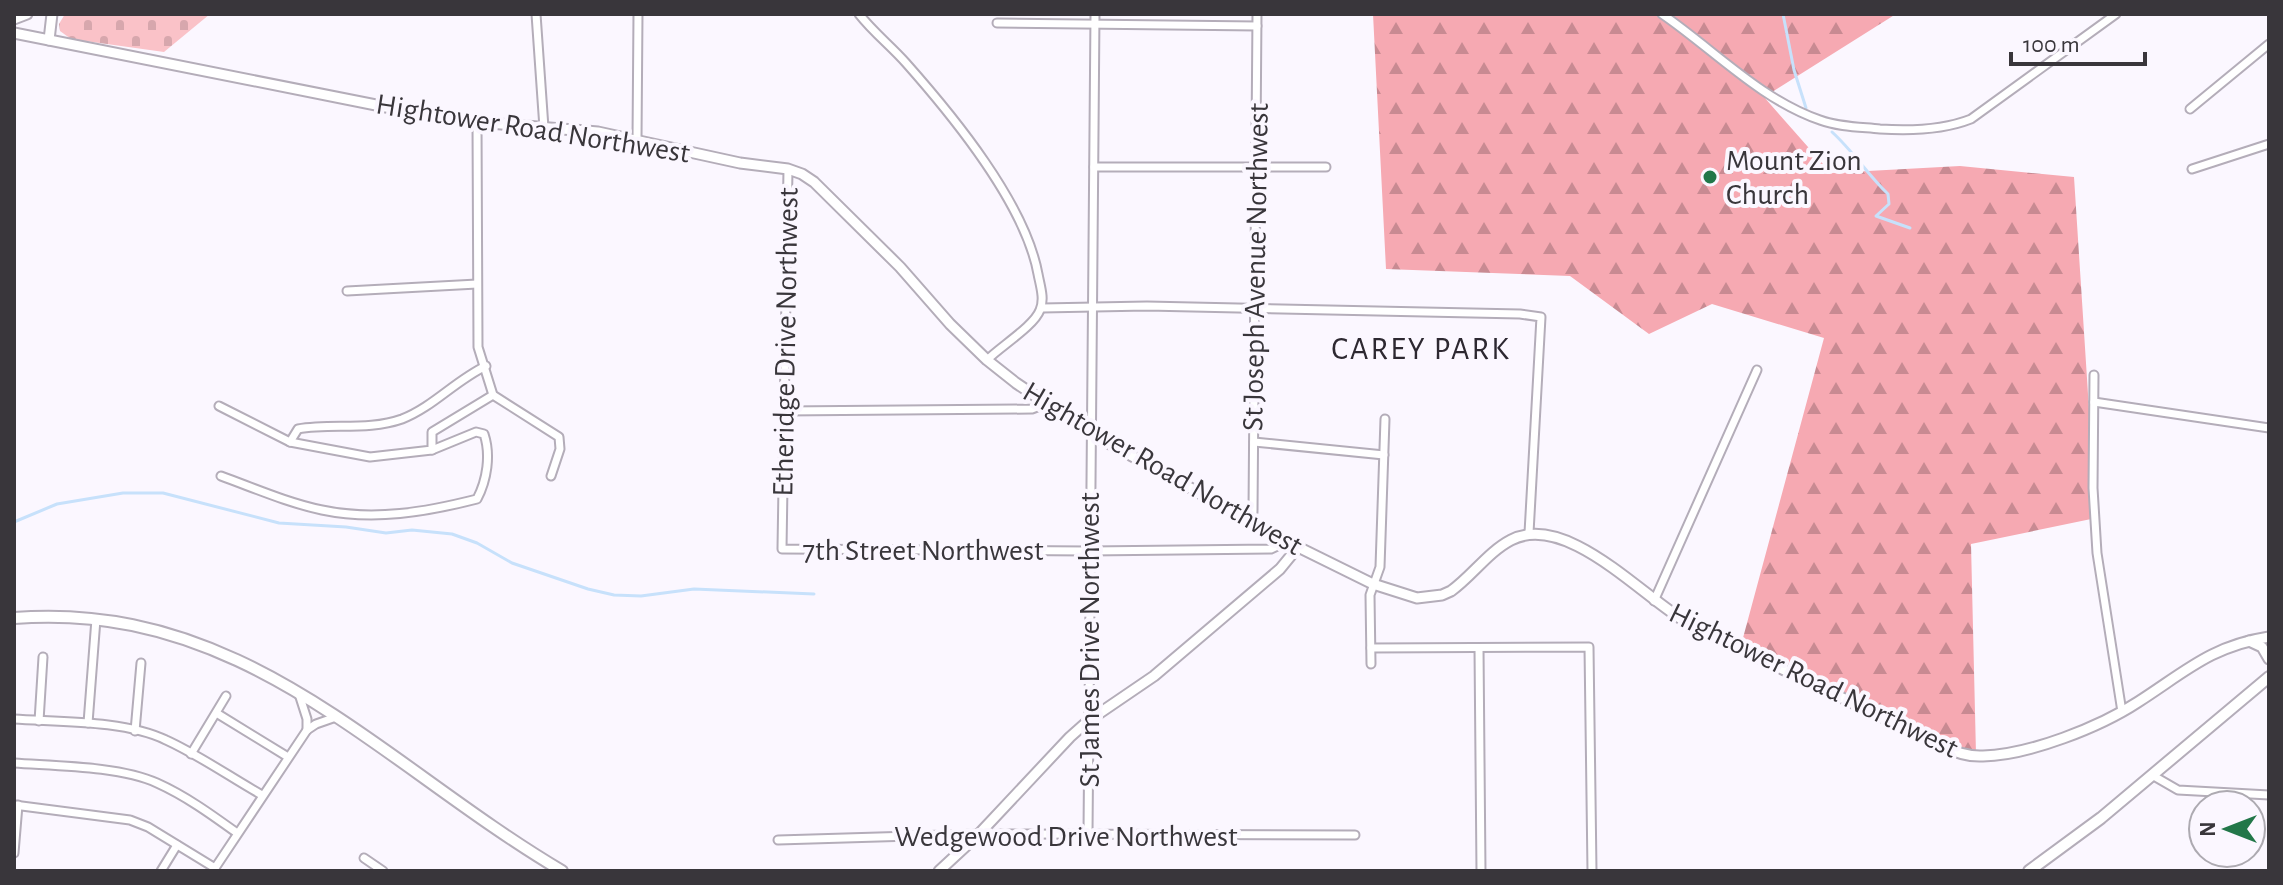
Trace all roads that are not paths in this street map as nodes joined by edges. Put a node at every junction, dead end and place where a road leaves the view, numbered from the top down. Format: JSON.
{"nodes":[{"id":1,"x":27,"y":14,"type":"edge"},
{"id":2,"x":52,"y":14,"type":"edge"},
{"id":3,"x":536,"y":14,"type":"edge"},
{"id":4,"x":638,"y":14,"type":"edge"},
{"id":5,"x":859,"y":14,"type":"edge"},
{"id":6,"x":1095,"y":14,"type":"edge"},
{"id":7,"x":1257,"y":14,"type":"edge"},
{"id":8,"x":1662,"y":14,"type":"edge"},
{"id":9,"x":2116,"y":14,"type":"edge"},
{"id":10,"x":14,"y":19,"type":"edge"},
{"id":11,"x":997,"y":23,"type":"dead end"},
{"id":12,"x":1095,"y":25,"type":"junction"},
{"id":13,"x":1257,"y":26,"type":"junction"},
{"id":14,"x":14,"y":33,"type":"edge"},
{"id":15,"x":49,"y":40,"type":"junction"},
{"id":16,"x":2269,"y":44,"type":"edge"},
{"id":17,"x":2190,"y":109,"type":"dead end"},
{"id":18,"x":477,"y":122,"type":"junction"},
{"id":19,"x":544,"y":128,"type":"junction"},
{"id":20,"x":637,"y":139,"type":"junction"},
{"id":21,"x":2269,"y":144,"type":"edge"},
{"id":22,"x":1094,"y":167,"type":"junction"},
{"id":23,"x":1256,"y":167,"type":"junction"},
{"id":24,"x":1326,"y":167,"type":"dead end"},
{"id":25,"x":788,"y":169,"type":"junction"},
{"id":26,"x":2192,"y":169,"type":"dead end"},
{"id":27,"x":477,"y":284,"type":"junction"},
{"id":28,"x":347,"y":291,"type":"dead end"},
{"id":29,"x":1042,"y":308,"type":"junction"},
{"id":30,"x":1091,"y":309,"type":"junction"},
{"id":31,"x":1255,"y":309,"type":"junction"},
{"id":32,"x":987,"y":360,"type":"junction"},
{"id":33,"x":486,"y":366,"type":"junction"},
{"id":34,"x":1757,"y":370,"type":"dead end"},
{"id":35,"x":2094,"y":375,"type":"dead end"},
{"id":36,"x":493,"y":395,"type":"junction"},
{"id":37,"x":2094,"y":402,"type":"junction"},
{"id":38,"x":1045,"y":404,"type":"junction"},
{"id":39,"x":219,"y":406,"type":"dead end"},
{"id":40,"x":784,"y":411,"type":"junction"},
{"id":41,"x":1385,"y":419,"type":"dead end"},
{"id":42,"x":2269,"y":428,"type":"edge"},
{"id":43,"x":1090,"y":433,"type":"junction"},
{"id":44,"x":290,"y":442,"type":"junction"},
{"id":45,"x":1254,"y":442,"type":"junction"},
{"id":46,"x":432,"y":450,"type":"junction"},
{"id":47,"x":1384,"y":455,"type":"junction"},
{"id":48,"x":221,"y":476,"type":"dead end"},
{"id":49,"x":551,"y":476,"type":"dead end"},
{"id":50,"x":783,"y":515,"type":"joint"},
{"id":51,"x":1251,"y":520,"type":"junction"},
{"id":52,"x":1529,"y":533,"type":"junction"},
{"id":53,"x":1288,"y":541,"type":"junction"},
{"id":54,"x":1298,"y":547,"type":"junction"},
{"id":55,"x":1089,"y":551,"type":"junction"},
{"id":56,"x":1373,"y":584,"type":"junction"},
{"id":57,"x":1654,"y":601,"type":"junction"},
{"id":58,"x":14,"y":618,"type":"edge"},
{"id":59,"x":96,"y":619,"type":"junction"},
{"id":60,"x":2269,"y":637,"type":"edge"},
{"id":61,"x":2252,"y":640,"type":"junction"},
{"id":62,"x":2269,"y":645,"type":"edge"},
{"id":63,"x":1371,"y":648,"type":"junction"},
{"id":64,"x":1479,"y":648,"type":"junction"},
{"id":65,"x":43,"y":657,"type":"dead end"},
{"id":66,"x":2269,"y":659,"type":"edge"},
{"id":67,"x":141,"y":663,"type":"dead end"},
{"id":68,"x":1371,"y":664,"type":"dead end"},
{"id":69,"x":2269,"y":677,"type":"edge"},
{"id":70,"x":298,"y":692,"type":"junction"},
{"id":71,"x":226,"y":696,"type":"dead end"},
{"id":72,"x":2122,"y":712,"type":"junction"},
{"id":73,"x":218,"y":714,"type":"junction"},
{"id":74,"x":336,"y":717,"type":"junction"},
{"id":75,"x":14,"y":719,"type":"edge"},
{"id":76,"x":39,"y":721,"type":"junction"},
{"id":77,"x":1088,"y":721,"type":"junction"},
{"id":78,"x":88,"y":723,"type":"junction"},
{"id":79,"x":307,"y":730,"type":"junction"},
{"id":80,"x":135,"y":731,"type":"junction"},
{"id":81,"x":191,"y":754,"type":"junction"},
{"id":82,"x":288,"y":757,"type":"junction"},
{"id":83,"x":14,"y":763,"type":"edge"},
{"id":84,"x":2152,"y":775,"type":"junction"},
{"id":85,"x":262,"y":795,"type":"junction"},
{"id":86,"x":2269,"y":795,"type":"edge"},
{"id":87,"x":16,"y":805,"type":"edge"},
{"id":88,"x":237,"y":833,"type":"junction"},
{"id":89,"x":979,"y":834,"type":"junction"},
{"id":90,"x":1088,"y":834,"type":"junction"},
{"id":91,"x":1355,"y":835,"type":"dead end"},
{"id":92,"x":778,"y":840,"type":"dead end"},
{"id":93,"x":177,"y":845,"type":"junction"},
{"id":94,"x":14,"y":853,"type":"edge"},
{"id":95,"x":364,"y":858,"type":"dead end"},
{"id":96,"x":214,"y":870,"type":"edge"},
{"id":97,"x":161,"y":871,"type":"edge"},
{"id":98,"x":383,"y":871,"type":"edge"},
{"id":99,"x":562,"y":871,"type":"edge"},
{"id":100,"x":939,"y":871,"type":"edge"},
{"id":101,"x":1481,"y":871,"type":"edge"},
{"id":102,"x":1592,"y":871,"type":"edge"},
{"id":103,"x":2029,"y":871,"type":"edge"}],
"edges":[{"from":1,"to":10,"type":"street"},
{"from":2,"to":15,"type":"street"},
{"from":3,"to":19,"type":"street"},
{"from":4,"to":20,"type":"street"},
{"from":5,"to":29,"type":"street"},
{"from":6,"to":12,"type":"street","name":"St James Drive Northwest"},
{"from":7,"to":13,"type":"street","name":"St Joseph Avenue Northwest"},
{"from":8,"to":9,"type":"street"},
{"from":11,"to":12,"type":"street"},
{"from":12,"to":13,"type":"street"},
{"from":12,"to":22,"type":"street","name":"St James Drive Northwest"},
{"from":13,"to":23,"type":"street","name":"St Joseph Avenue Northwest"},
{"from":14,"to":15,"type":"street","name":"Hightower Road Northwest"},
{"from":15,"to":18,"type":"street","name":"Hightower Road Northwest"},
{"from":16,"to":17,"type":"street"},
{"from":18,"to":19,"type":"street","name":"Hightower Road Northwest"},
{"from":18,"to":27,"type":"street"},
{"from":19,"to":20,"type":"street","name":"Hightower Road Northwest"},
{"from":20,"to":25,"type":"street","name":"Hightower Road Northwest"},
{"from":21,"to":26,"type":"street"},
{"from":22,"to":23,"type":"street"},
{"from":22,"to":30,"type":"street","name":"St James Drive Northwest"},
{"from":23,"to":24,"type":"street"},
{"from":23,"to":31,"type":"street","name":"St Joseph Avenue Northwest"},
{"from":25,"to":32,"type":"street","name":"Hightower Road Northwest"},
{"from":25,"to":40,"type":"street","name":"Etheridge Drive Northwest"},
{"from":27,"to":28,"type":"street"},
{"from":27,"to":33,"type":"street"},
{"from":29,"to":30,"type":"street"},
{"from":29,"to":32,"type":"street"},
{"from":30,"to":31,"type":"street"},
{"from":30,"to":43,"type":"street","name":"St James Drive Northwest"},
{"from":31,"to":45,"type":"street","name":"St Joseph Avenue Northwest"},
{"from":31,"to":52,"type":"street"},
{"from":32,"to":38,"type":"street","name":"Hightower Road Northwest"},
{"from":33,"to":36,"type":"street"},
{"from":33,"to":44,"type":"street"},
{"from":34,"to":57,"type":"street"},
{"from":35,"to":37,"type":"street"},
{"from":36,"to":46,"type":"street"},
{"from":36,"to":49,"type":"street"},
{"from":37,"to":42,"type":"street"},
{"from":37,"to":72,"type":"street"},
{"from":38,"to":40,"type":"street"},
{"from":38,"to":43,"type":"street","name":"Hightower Road Northwest"},
{"from":39,"to":44,"type":"street"},
{"from":40,"to":50,"type":"street","name":"Etheridge Drive Northwest"},
{"from":41,"to":47,"type":"street"},
{"from":43,"to":51,"type":"street","name":"Hightower Road Northwest"},
{"from":43,"to":55,"type":"street","name":"St James Drive Northwest"},
{"from":44,"to":46,"type":"street"},
{"from":45,"to":47,"type":"street"},
{"from":45,"to":51,"type":"street","name":"St Joseph Avenue Northwest"},
{"from":46,"to":48,"type":"street"},
{"from":47,"to":56,"type":"street"},
{"from":50,"to":55,"type":"street","name":"7th Street Northwest"},
{"from":51,"to":53,"type":"street","name":"Hightower Road Northwest"},
{"from":52,"to":56,"type":"street","name":"Hightower Road Northwest"},
{"from":52,"to":57,"type":"street","name":"Hightower Road Northwest"},
{"from":53,"to":54,"type":"street","name":"Hightower Road Northwest"},
{"from":53,"to":55,"type":"street","name":"7th Street Northwest"},
{"from":54,"to":56,"type":"street","name":"Hightower Road Northwest"},
{"from":54,"to":77,"type":"street"},
{"from":55,"to":77,"type":"street","name":"St James Drive Northwest"},
{"from":56,"to":63,"type":"street"},
{"from":57,"to":72,"type":"street","name":"Hightower Road Northwest"},
{"from":58,"to":59,"type":"main road"},
{"from":59,"to":70,"type":"main road"},
{"from":59,"to":78,"type":"street"},
{"from":60,"to":61,"type":"street","name":"Hightower Road Northwest"},
{"from":61,"to":62,"type":"street"},
{"from":61,"to":66,"type":"street"},
{"from":61,"to":72,"type":"street","name":"Hightower Road Northwest"},
{"from":63,"to":64,"type":"street"},
{"from":63,"to":68,"type":"street"},
{"from":64,"to":101,"type":"street"},
{"from":64,"to":102,"type":"street"},
{"from":65,"to":76,"type":"street"},
{"from":67,"to":80,"type":"street"},
{"from":69,"to":84,"type":"main road"},
{"from":70,"to":74,"type":"main road"},
{"from":70,"to":79,"type":"street"},
{"from":71,"to":73,"type":"street"},
{"from":73,"to":81,"type":"street"},
{"from":73,"to":82,"type":"street"},
{"from":74,"to":79,"type":"street"},
{"from":74,"to":99,"type":"main road"},
{"from":75,"to":76,"type":"street"},
{"from":76,"to":78,"type":"street"},
{"from":77,"to":89,"type":"street"},
{"from":77,"to":90,"type":"street","name":"St James Drive Northwest"},
{"from":78,"to":80,"type":"street"},
{"from":79,"to":82,"type":"street"},
{"from":80,"to":81,"type":"street"},
{"from":81,"to":85,"type":"street"},
{"from":82,"to":85,"type":"street"},
{"from":83,"to":88,"type":"street"},
{"from":84,"to":86,"type":"street"},
{"from":84,"to":103,"type":"main road"},
{"from":85,"to":88,"type":"street"},
{"from":87,"to":93,"type":"street"},
{"from":87,"to":94,"type":"street"},
{"from":88,"to":96,"type":"street"},
{"from":89,"to":90,"type":"street","name":"Wedgewood Drive Northwest"},
{"from":89,"to":92,"type":"street","name":"Wedgewood Drive Northwest"},
{"from":89,"to":100,"type":"street"},
{"from":90,"to":91,"type":"street","name":"Wedgewood Drive Northwest"},
{"from":93,"to":96,"type":"street"},
{"from":93,"to":97,"type":"street"},
{"from":95,"to":98,"type":"street"}]}
